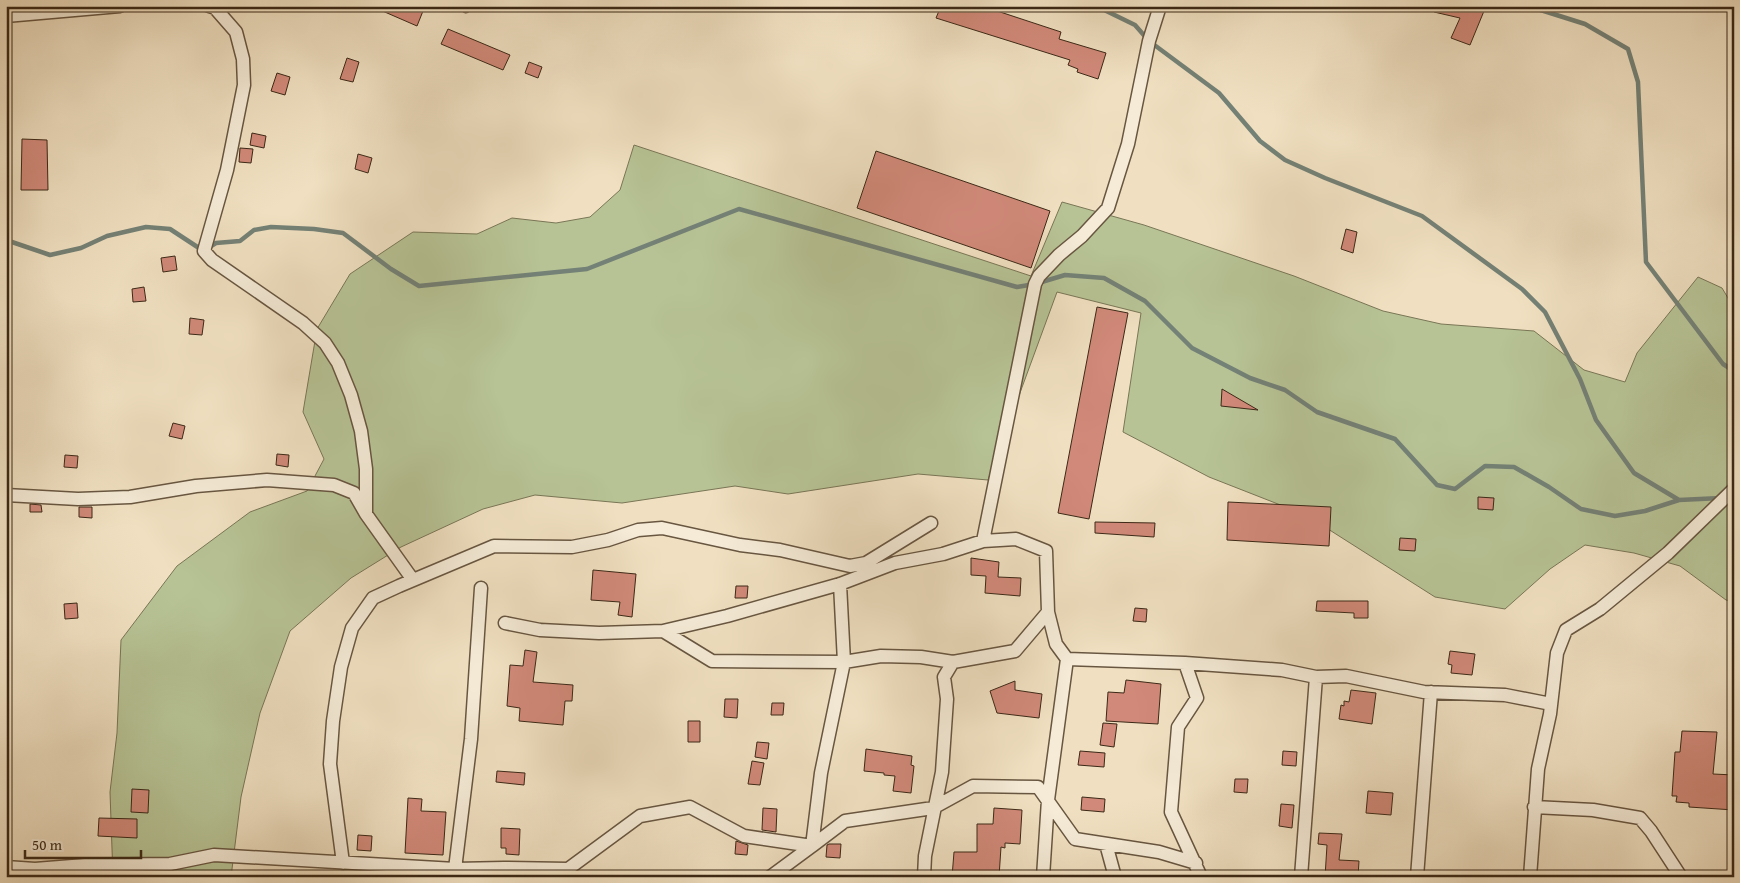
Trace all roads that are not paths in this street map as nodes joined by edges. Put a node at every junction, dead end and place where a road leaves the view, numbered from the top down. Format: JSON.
{"nodes":[{"id":1,"x":120,"y":6,"type":"edge"},
{"id":2,"x":209,"y":6,"type":"edge"},
{"id":3,"x":1160,"y":6,"type":"edge"},
{"id":4,"x":6,"y":16,"type":"edge"},
{"id":5,"x":1734,"y":489,"type":"edge"},
{"id":6,"x":6,"y":495,"type":"edge"},
{"id":7,"x":366,"y":514,"type":"junction"},
{"id":8,"x":930,"y":523,"type":"dead end"},
{"id":9,"x":983,"y":542,"type":"junction"},
{"id":10,"x":413,"y":580,"type":"junction"},
{"id":11,"x":840,"y":584,"type":"junction"},
{"id":12,"x":481,"y":588,"type":"dead end"},
{"id":13,"x":1048,"y":612,"type":"junction"},
{"id":14,"x":505,"y":623,"type":"dead end"},
{"id":15,"x":663,"y":631,"type":"junction"},
{"id":16,"x":1067,"y":659,"type":"junction"},
{"id":17,"x":844,"y":662,"type":"junction"},
{"id":18,"x":953,"y":662,"type":"junction"},
{"id":19,"x":1185,"y":663,"type":"junction"},
{"id":20,"x":1316,"y":677,"type":"junction"},
{"id":21,"x":1431,"y":692,"type":"junction"},
{"id":22,"x":1551,"y":704,"type":"junction"},
{"id":23,"x":1048,"y":800,"type":"junction"},
{"id":24,"x":1534,"y":807,"type":"junction"},
{"id":25,"x":933,"y":808,"type":"junction"},
{"id":26,"x":1106,"y":844,"type":"junction"},
{"id":27,"x":812,"y":846,"type":"junction"},
{"id":28,"x":343,"y":863,"type":"junction"},
{"id":29,"x":1196,"y":863,"type":"junction"},
{"id":30,"x":6,"y":867,"type":"edge"},
{"id":31,"x":454,"y":873,"type":"edge"},
{"id":32,"x":569,"y":873,"type":"edge"},
{"id":33,"x":1202,"y":876,"type":"edge"},
{"id":34,"x":770,"y":877,"type":"edge"},
{"id":35,"x":924,"y":877,"type":"edge"},
{"id":36,"x":1043,"y":877,"type":"edge"},
{"id":37,"x":1115,"y":877,"type":"edge"},
{"id":38,"x":1302,"y":877,"type":"edge"},
{"id":39,"x":1417,"y":877,"type":"edge"},
{"id":40,"x":1530,"y":877,"type":"edge"},
{"id":41,"x":1681,"y":877,"type":"edge"}],
"edges":[{"from":1,"to":4,"type":"street"},
{"from":2,"to":7,"type":"street"},
{"from":3,"to":9,"type":"street"},
{"from":5,"to":22,"type":"street"},
{"from":6,"to":7,"type":"street"},
{"from":7,"to":10,"type":"street"},
{"from":8,"to":10,"type":"street"},
{"from":9,"to":11,"type":"street"},
{"from":9,"to":13,"type":"street"},
{"from":10,"to":28,"type":"street"},
{"from":11,"to":15,"type":"street"},
{"from":11,"to":17,"type":"street"},
{"from":12,"to":31,"type":"street"},
{"from":13,"to":16,"type":"street"},
{"from":13,"to":18,"type":"street"},
{"from":14,"to":15,"type":"street"},
{"from":15,"to":17,"type":"street"},
{"from":16,"to":19,"type":"street"},
{"from":16,"to":23,"type":"street"},
{"from":17,"to":18,"type":"street"},
{"from":17,"to":27,"type":"street"},
{"from":18,"to":25,"type":"street"},
{"from":19,"to":20,"type":"street"},
{"from":19,"to":29,"type":"street"},
{"from":20,"to":21,"type":"street"},
{"from":20,"to":38,"type":"street"},
{"from":21,"to":22,"type":"street"},
{"from":21,"to":39,"type":"street"},
{"from":22,"to":24,"type":"street"},
{"from":23,"to":25,"type":"street"},
{"from":23,"to":26,"type":"street"},
{"from":23,"to":36,"type":"street"},
{"from":24,"to":40,"type":"street"},
{"from":24,"to":41,"type":"street"},
{"from":25,"to":27,"type":"street"},
{"from":25,"to":35,"type":"street"},
{"from":26,"to":29,"type":"street"},
{"from":26,"to":37,"type":"street"},
{"from":27,"to":32,"type":"street"},
{"from":27,"to":34,"type":"street"},
{"from":28,"to":30,"type":"street"},
{"from":28,"to":31,"type":"street"},
{"from":29,"to":33,"type":"street"},
{"from":31,"to":32,"type":"street"}]}
